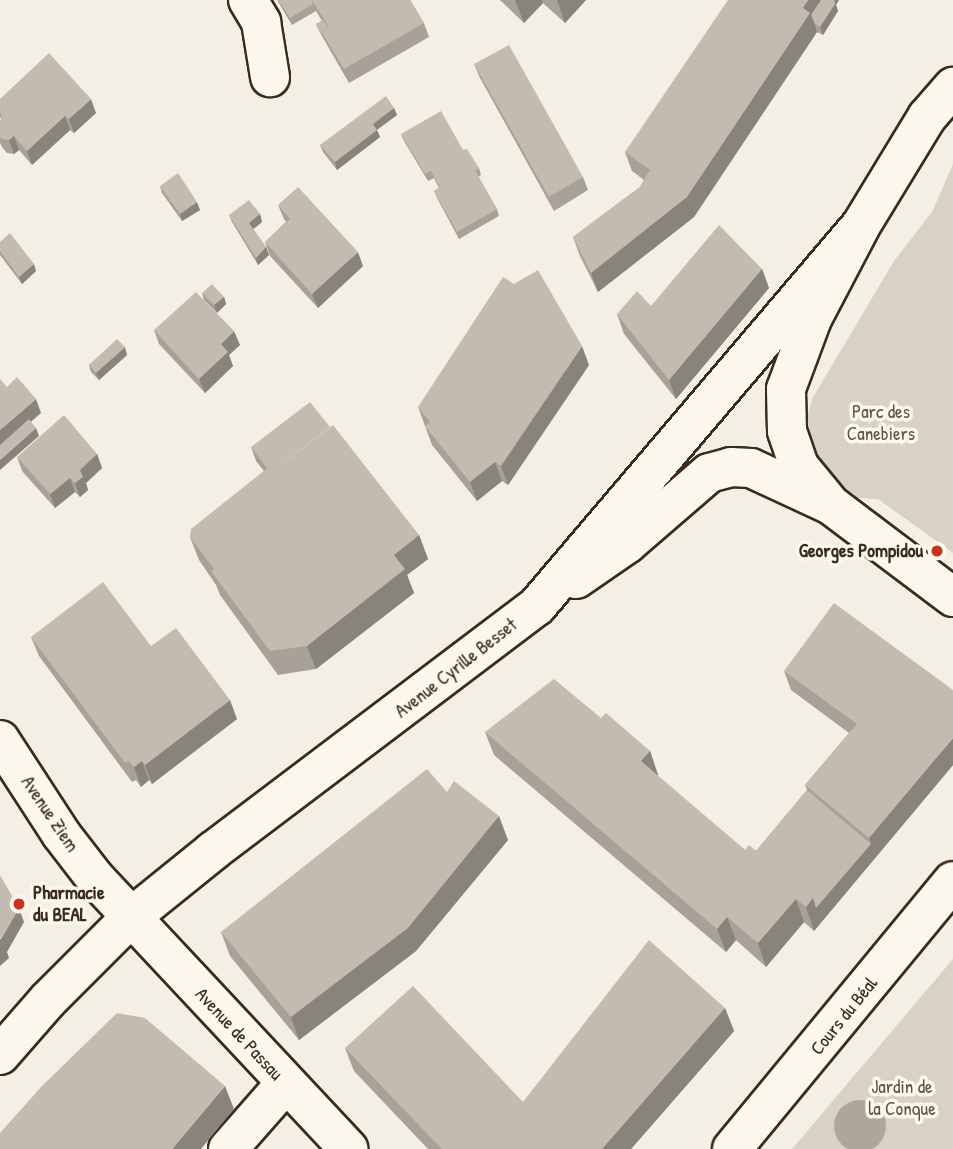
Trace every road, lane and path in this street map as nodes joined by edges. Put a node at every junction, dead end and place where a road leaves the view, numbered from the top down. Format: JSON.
{"nodes":[{"id":1,"x":248,"y":0,"type":"edge"},
{"id":2,"x":270,"y":77,"type":"dead end"},
{"id":3,"x":953,"y":87,"type":"edge"},
{"id":4,"x":860,"y":227,"type":"junction"},
{"id":5,"x":831,"y":505,"type":"junction"},
{"id":6,"x":953,"y":597,"type":"edge"},
{"id":7,"x":537,"y":606,"type":"junction"},
{"id":8,"x":0,"y":740,"type":"edge"},
{"id":9,"x":953,"y":881,"type":"edge"},
{"id":10,"x":130,"y":918,"type":"junction"},
{"id":11,"x":0,"y":1055,"type":"edge"},
{"id":12,"x":286,"y":1083,"type":"junction"},
{"id":13,"x":228,"y":1149,"type":"edge"},
{"id":14,"x":349,"y":1149,"type":"edge"},
{"id":15,"x":733,"y":1149,"type":"edge"}],
"edges":[{"from":1,"to":2,"type":"main road"},
{"from":3,"to":4,"type":"main road","name":"Avenue Cyrille Besset"},
{"from":4,"to":5,"type":"main road","name":"Avenue Cyrille Besset"},
{"from":4,"to":7,"type":"main road","name":"Avenue Cyrille Besset"},
{"from":5,"to":6,"type":"main road"},
{"from":5,"to":7,"type":"main road"},
{"from":7,"to":10,"type":"main road","name":"Avenue Cyrille Besset"},
{"from":8,"to":10,"type":"main road","name":"Avenue Ziem"},
{"from":9,"to":15,"type":"main road","name":"Cours du Béal"},
{"from":10,"to":11,"type":"main road","name":"Avenue Cyrille Besset"},
{"from":10,"to":12,"type":"main road","name":"Avenue de Passau"},
{"from":12,"to":13,"type":"main road"},
{"from":12,"to":14,"type":"main road","name":"Avenue de Passau"}]}
